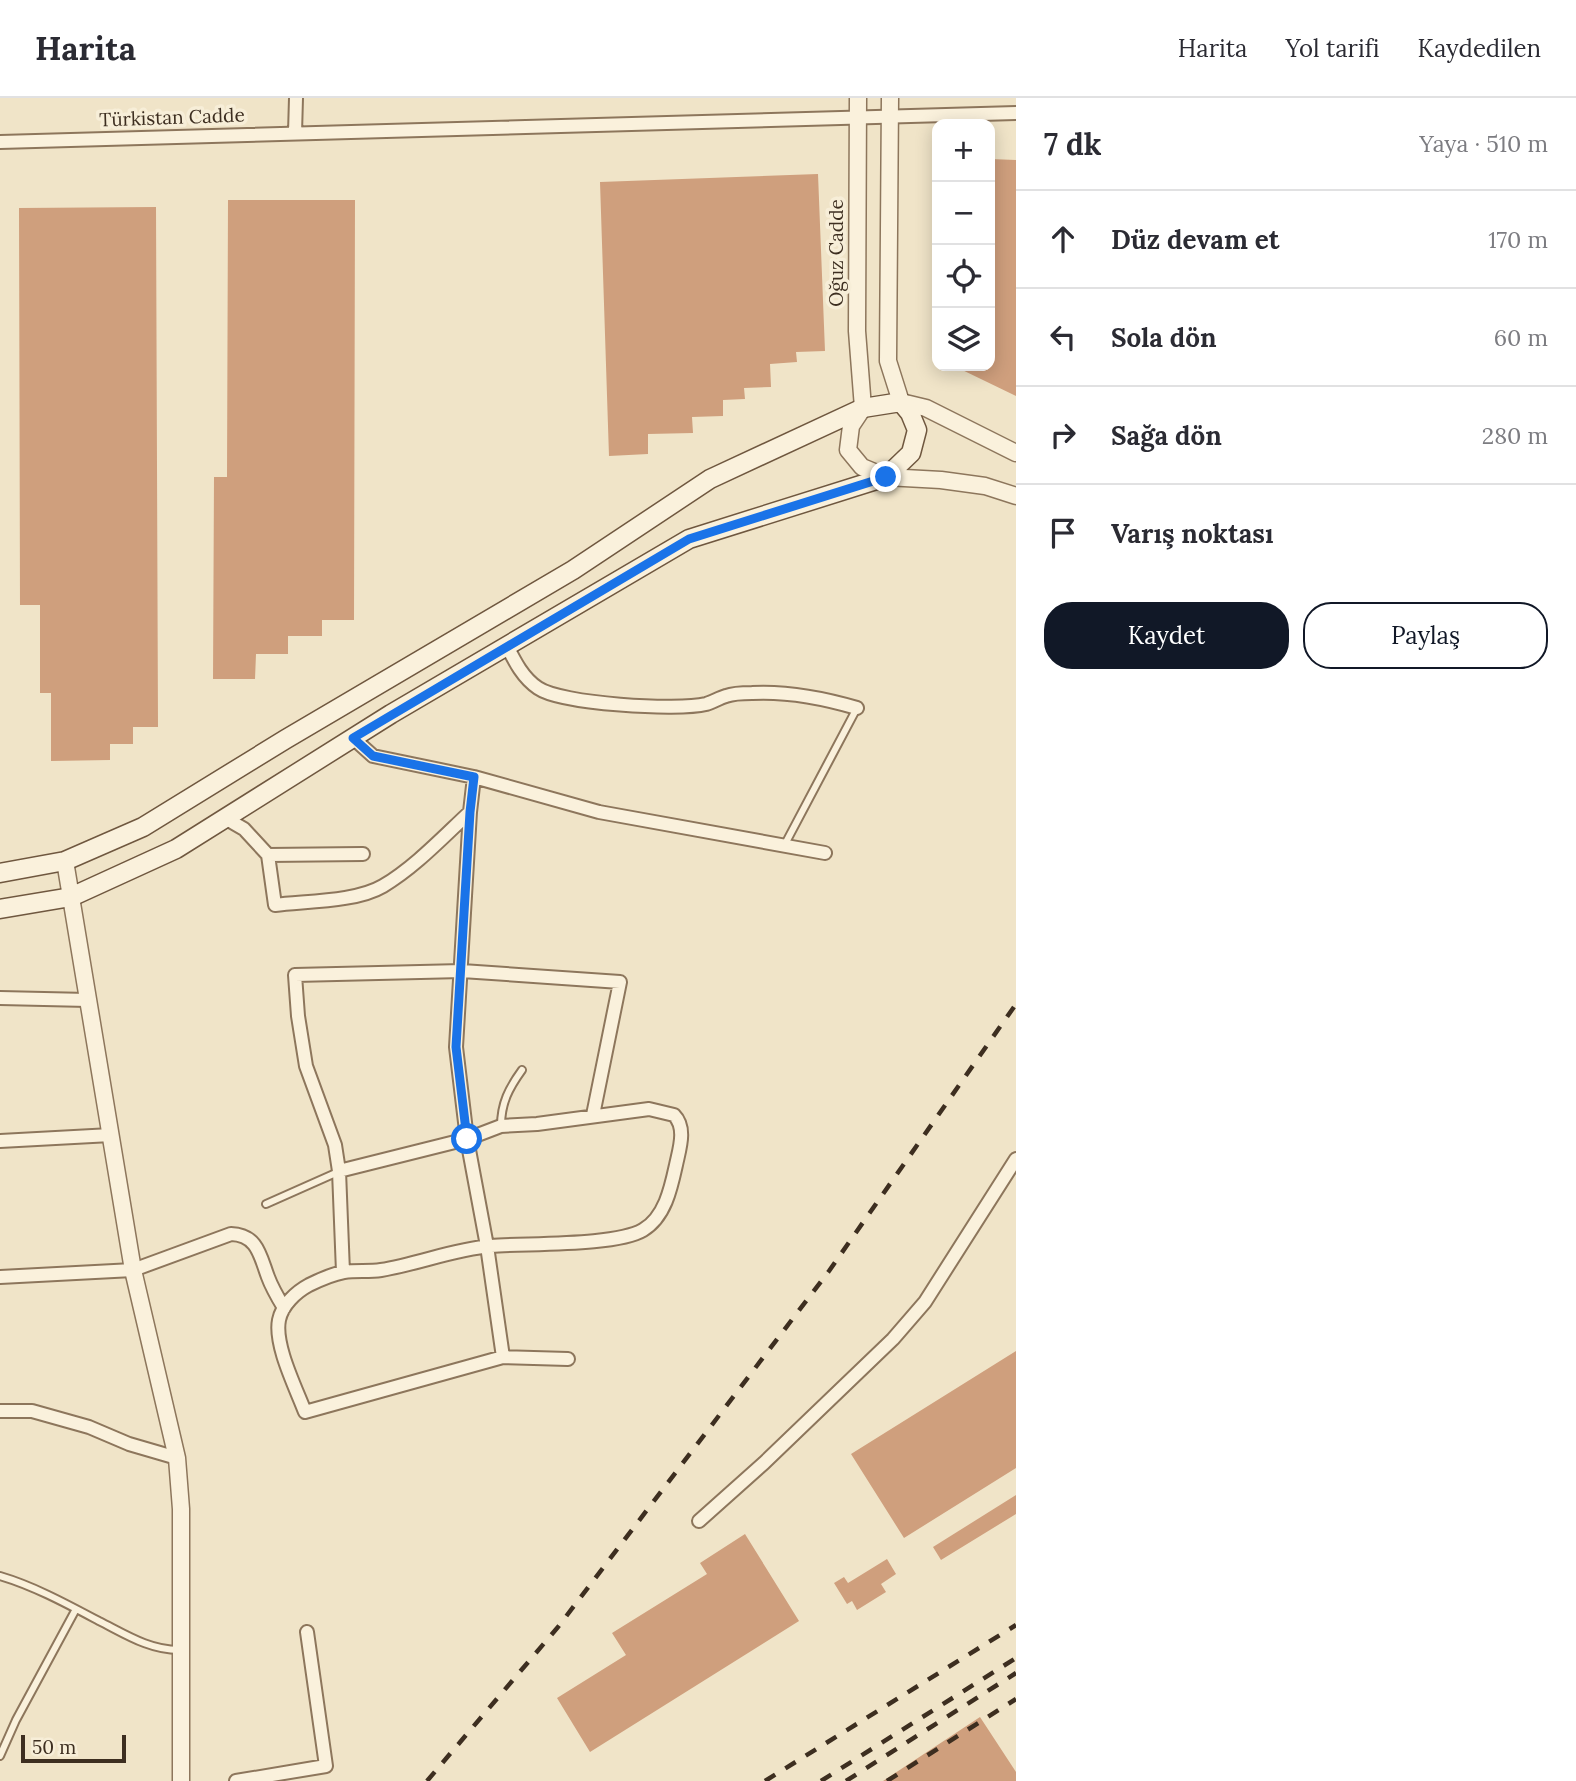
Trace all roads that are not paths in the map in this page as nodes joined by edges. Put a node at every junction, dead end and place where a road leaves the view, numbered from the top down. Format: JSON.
{"nodes":[{"id":1,"x":296,"y":98,"type":"edge"},
{"id":2,"x":858,"y":98,"type":"edge"},
{"id":3,"x":890,"y":98,"type":"edge"},
{"id":4,"x":1016,"y":113,"type":"edge"},
{"id":5,"x":890,"y":116,"type":"junction"},
{"id":6,"x":858,"y":117,"type":"junction"},
{"id":7,"x":295,"y":133,"type":"junction"},
{"id":8,"x":0,"y":142,"type":"edge"},
{"id":9,"x":901,"y":402,"type":"junction"},
{"id":10,"x":863,"y":408,"type":"junction"},
{"id":11,"x":1016,"y":453,"type":"edge"},
{"id":12,"x":886,"y":477,"type":"junction"},
{"id":13,"x":1016,"y":496,"type":"edge"},
{"id":14,"x":507,"y":646,"type":"junction"},
{"id":15,"x":857,"y":708,"type":"joint"},
{"id":16,"x":353,"y":738,"type":"junction"},
{"id":17,"x":474,"y":777,"type":"junction"},
{"id":18,"x":470,"y":812,"type":"junction"},
{"id":19,"x":225,"y":818,"type":"junction"},
{"id":20,"x":784,"y":846,"type":"junction"},
{"id":21,"x":825,"y":853,"type":"dead end"},
{"id":22,"x":363,"y":854,"type":"dead end"},
{"id":23,"x":268,"y":855,"type":"junction"},
{"id":24,"x":65,"y":861,"type":"junction"},
{"id":25,"x":0,"y":873,"type":"edge"},
{"id":26,"x":71,"y":897,"type":"junction"},
{"id":27,"x":0,"y":909,"type":"edge"},
{"id":28,"x":461,"y":971,"type":"junction"},
{"id":29,"x":0,"y":998,"type":"edge"},
{"id":30,"x":88,"y":1000,"type":"junction"},
{"id":31,"x":522,"y":1070,"type":"dead end"},
{"id":32,"x":593,"y":1115,"type":"junction"},
{"id":33,"x":501,"y":1126,"type":"junction"},
{"id":34,"x":111,"y":1135,"type":"junction"},
{"id":35,"x":467,"y":1139,"type":"junction"},
{"id":36,"x":0,"y":1141,"type":"edge"},
{"id":37,"x":1016,"y":1159,"type":"edge"},
{"id":38,"x":339,"y":1171,"type":"junction"},
{"id":39,"x":266,"y":1204,"type":"dead end"},
{"id":40,"x":487,"y":1246,"type":"junction"},
{"id":41,"x":133,"y":1269,"type":"junction"},
{"id":42,"x":343,"y":1272,"type":"junction"},
{"id":43,"x":0,"y":1277,"type":"edge"},
{"id":44,"x":284,"y":1308,"type":"junction"},
{"id":45,"x":503,"y":1357,"type":"junction"},
{"id":46,"x":568,"y":1359,"type":"dead end"},
{"id":47,"x":0,"y":1411,"type":"edge"},
{"id":48,"x":177,"y":1458,"type":"junction"},
{"id":49,"x":699,"y":1521,"type":"dead end"},
{"id":50,"x":0,"y":1576,"type":"edge"},
{"id":51,"x":76,"y":1609,"type":"junction"},
{"id":52,"x":307,"y":1632,"type":"dead end"},
{"id":53,"x":181,"y":1650,"type":"junction"},
{"id":54,"x":0,"y":1756,"type":"edge"},
{"id":55,"x":181,"y":1781,"type":"edge"},
{"id":56,"x":236,"y":1781,"type":"edge"}],
"edges":[{"from":1,"to":7,"type":"street"},
{"from":2,"to":6,"type":"street","name":"Oğuz Cadde"},
{"from":3,"to":5,"type":"street"},
{"from":4,"to":5,"type":"street","name":"Türkistan Cadde"},
{"from":5,"to":6,"type":"street","name":"Türkistan Cadde"},
{"from":5,"to":9,"type":"street"},
{"from":6,"to":7,"type":"street","name":"Türkistan Cadde"},
{"from":6,"to":10,"type":"street","name":"Oğuz Cadde"},
{"from":7,"to":8,"type":"street","name":"Türkistan Cadde"},
{"from":9,"to":10,"type":"main road"},
{"from":9,"to":11,"type":"street"},
{"from":9,"to":12,"type":"main road"},
{"from":10,"to":12,"type":"street"},
{"from":10,"to":24,"type":"main road"},
{"from":12,"to":13,"type":"street"},
{"from":12,"to":14,"type":"main road"},
{"from":14,"to":15,"type":"street"},
{"from":14,"to":16,"type":"main road"},
{"from":15,"to":20,"type":"lane"},
{"from":16,"to":17,"type":"street"},
{"from":16,"to":19,"type":"main road"},
{"from":17,"to":18,"type":"street"},
{"from":17,"to":20,"type":"street"},
{"from":18,"to":23,"type":"street"},
{"from":18,"to":28,"type":"street"},
{"from":19,"to":23,"type":"street"},
{"from":19,"to":26,"type":"main road"},
{"from":20,"to":21,"type":"street"},
{"from":22,"to":23,"type":"street"},
{"from":24,"to":25,"type":"main road"},
{"from":24,"to":26,"type":"street"},
{"from":26,"to":27,"type":"main road"},
{"from":26,"to":30,"type":"street"},
{"from":28,"to":32,"type":"street"},
{"from":28,"to":35,"type":"street"},
{"from":28,"to":38,"type":"street"},
{"from":29,"to":30,"type":"street"},
{"from":30,"to":34,"type":"street"},
{"from":31,"to":33,"type":"lane"},
{"from":32,"to":33,"type":"street"},
{"from":32,"to":40,"type":"street"},
{"from":33,"to":35,"type":"street"},
{"from":34,"to":36,"type":"street"},
{"from":34,"to":41,"type":"street"},
{"from":35,"to":38,"type":"street"},
{"from":35,"to":40,"type":"street"},
{"from":37,"to":49,"type":"street"},
{"from":38,"to":39,"type":"lane"},
{"from":38,"to":42,"type":"street"},
{"from":40,"to":42,"type":"street"},
{"from":40,"to":45,"type":"street"},
{"from":41,"to":43,"type":"street"},
{"from":41,"to":44,"type":"street"},
{"from":41,"to":48,"type":"street"},
{"from":42,"to":44,"type":"street"},
{"from":44,"to":45,"type":"street"},
{"from":45,"to":46,"type":"street"},
{"from":47,"to":48,"type":"street"},
{"from":48,"to":53,"type":"street"},
{"from":50,"to":51,"type":"lane"},
{"from":51,"to":53,"type":"lane"},
{"from":51,"to":54,"type":"lane"},
{"from":52,"to":56,"type":"street"},
{"from":53,"to":55,"type":"street"}]}
